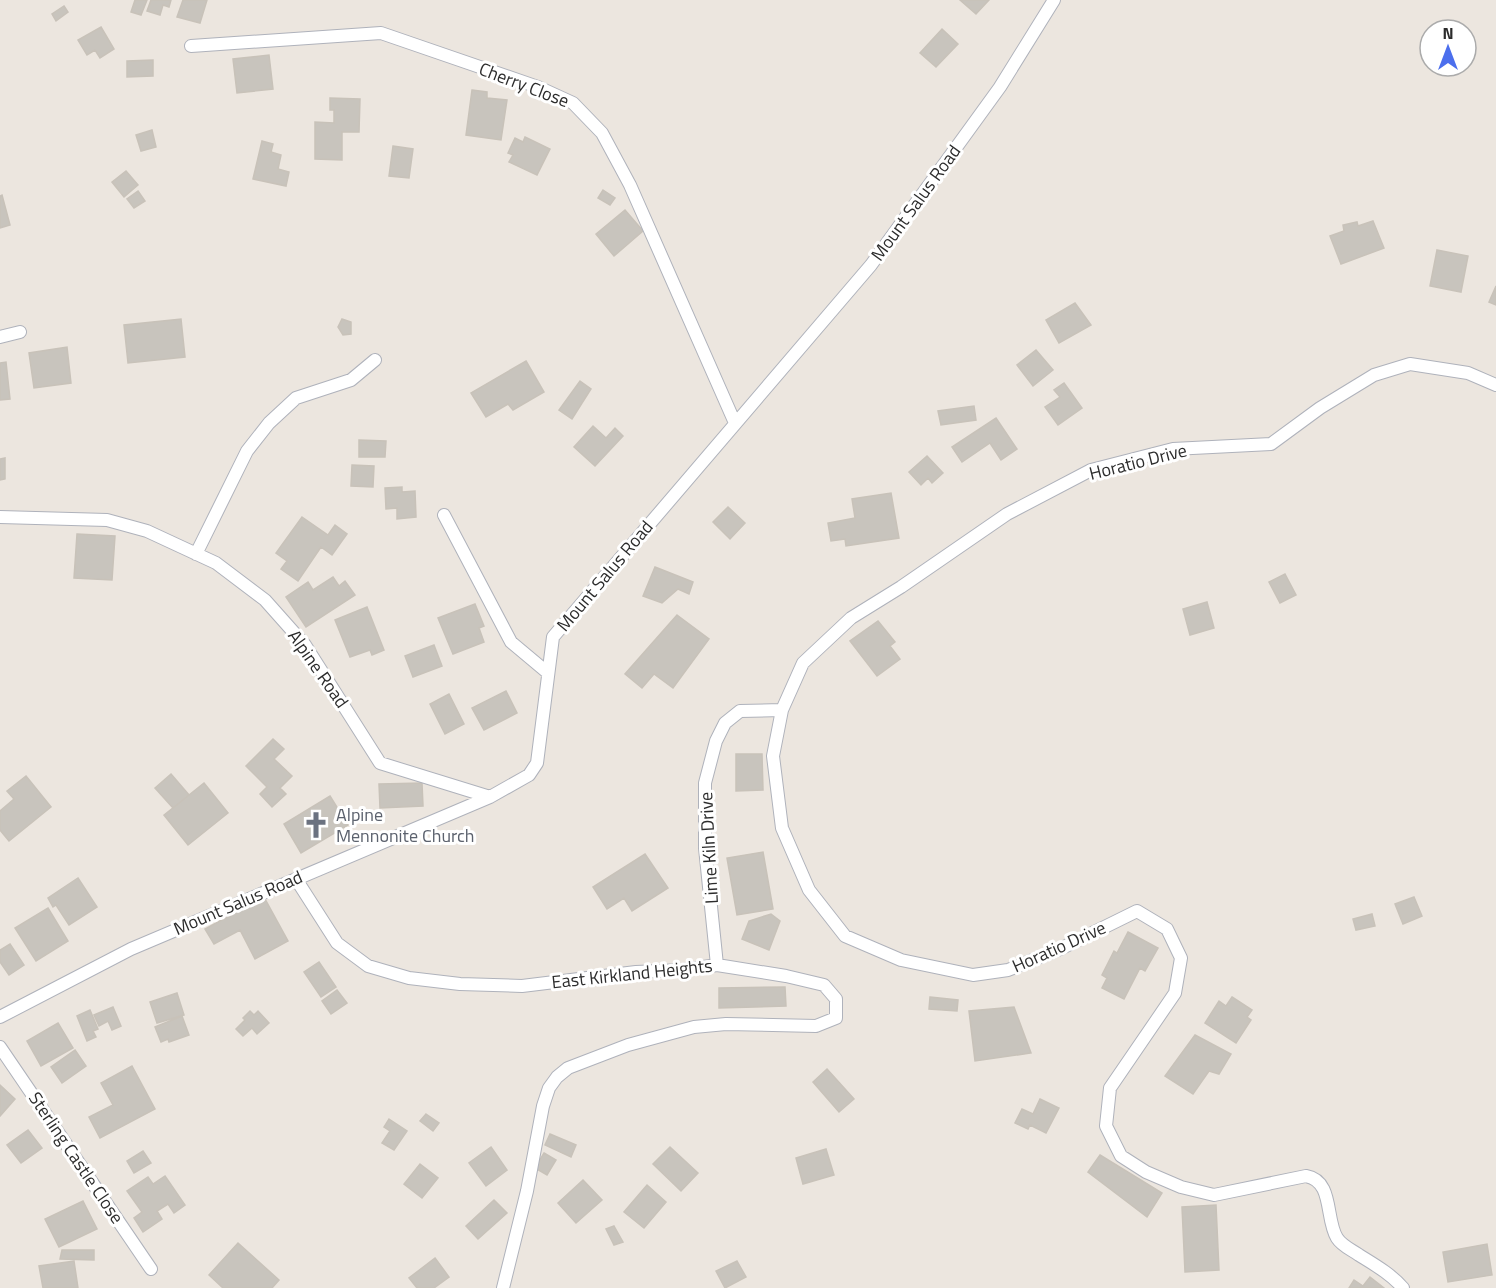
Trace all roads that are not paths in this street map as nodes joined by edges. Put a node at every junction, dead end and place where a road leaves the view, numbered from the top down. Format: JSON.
{"nodes":[{"id":1,"x":1054,"y":0,"type":"edge"},
{"id":2,"x":191,"y":45,"type":"dead end"},
{"id":3,"x":20,"y":332,"type":"dead end"},
{"id":4,"x":0,"y":337,"type":"edge"},
{"id":5,"x":375,"y":360,"type":"dead end"},
{"id":6,"x":1496,"y":385,"type":"edge"},
{"id":7,"x":735,"y":423,"type":"junction"},
{"id":8,"x":444,"y":515,"type":"dead end"},
{"id":9,"x":0,"y":517,"type":"edge"},
{"id":10,"x":196,"y":554,"type":"junction"},
{"id":11,"x":548,"y":673,"type":"junction"},
{"id":12,"x":782,"y":710,"type":"junction"},
{"id":13,"x":490,"y":797,"type":"junction"},
{"id":14,"x":296,"y":879,"type":"junction"},
{"id":15,"x":717,"y":965,"type":"junction"},
{"id":16,"x":0,"y":1017,"type":"edge"},
{"id":17,"x":0,"y":1047,"type":"edge"},
{"id":18,"x":151,"y":1269,"type":"dead end"},
{"id":19,"x":503,"y":1288,"type":"edge"},
{"id":20,"x":1403,"y":1288,"type":"edge"}],
"edges":[{"from":1,"to":7,"type":"street","name":"Mount Salus Road"},
{"from":2,"to":7,"type":"street","name":"Cherry Close"},
{"from":3,"to":4,"type":"street"},
{"from":5,"to":10,"type":"street"},
{"from":6,"to":12,"type":"street","name":"Horatio Drive"},
{"from":7,"to":11,"type":"street","name":"Mount Salus Road"},
{"from":8,"to":11,"type":"street"},
{"from":9,"to":10,"type":"street","name":"Alpine Road"},
{"from":10,"to":13,"type":"street","name":"Alpine Road"},
{"from":11,"to":13,"type":"street","name":"Mount Salus Road"},
{"from":12,"to":15,"type":"street","name":"Lime Kiln Drive"},
{"from":12,"to":20,"type":"street","name":"Horatio Drive"},
{"from":13,"to":14,"type":"street","name":"Mount Salus Road"},
{"from":14,"to":15,"type":"street","name":"East Kirkland Heights"},
{"from":14,"to":16,"type":"street","name":"Mount Salus Road"},
{"from":15,"to":19,"type":"street","name":"East Kirkland Heights"},
{"from":17,"to":18,"type":"street","name":"Sterling Castle Close"}]}
